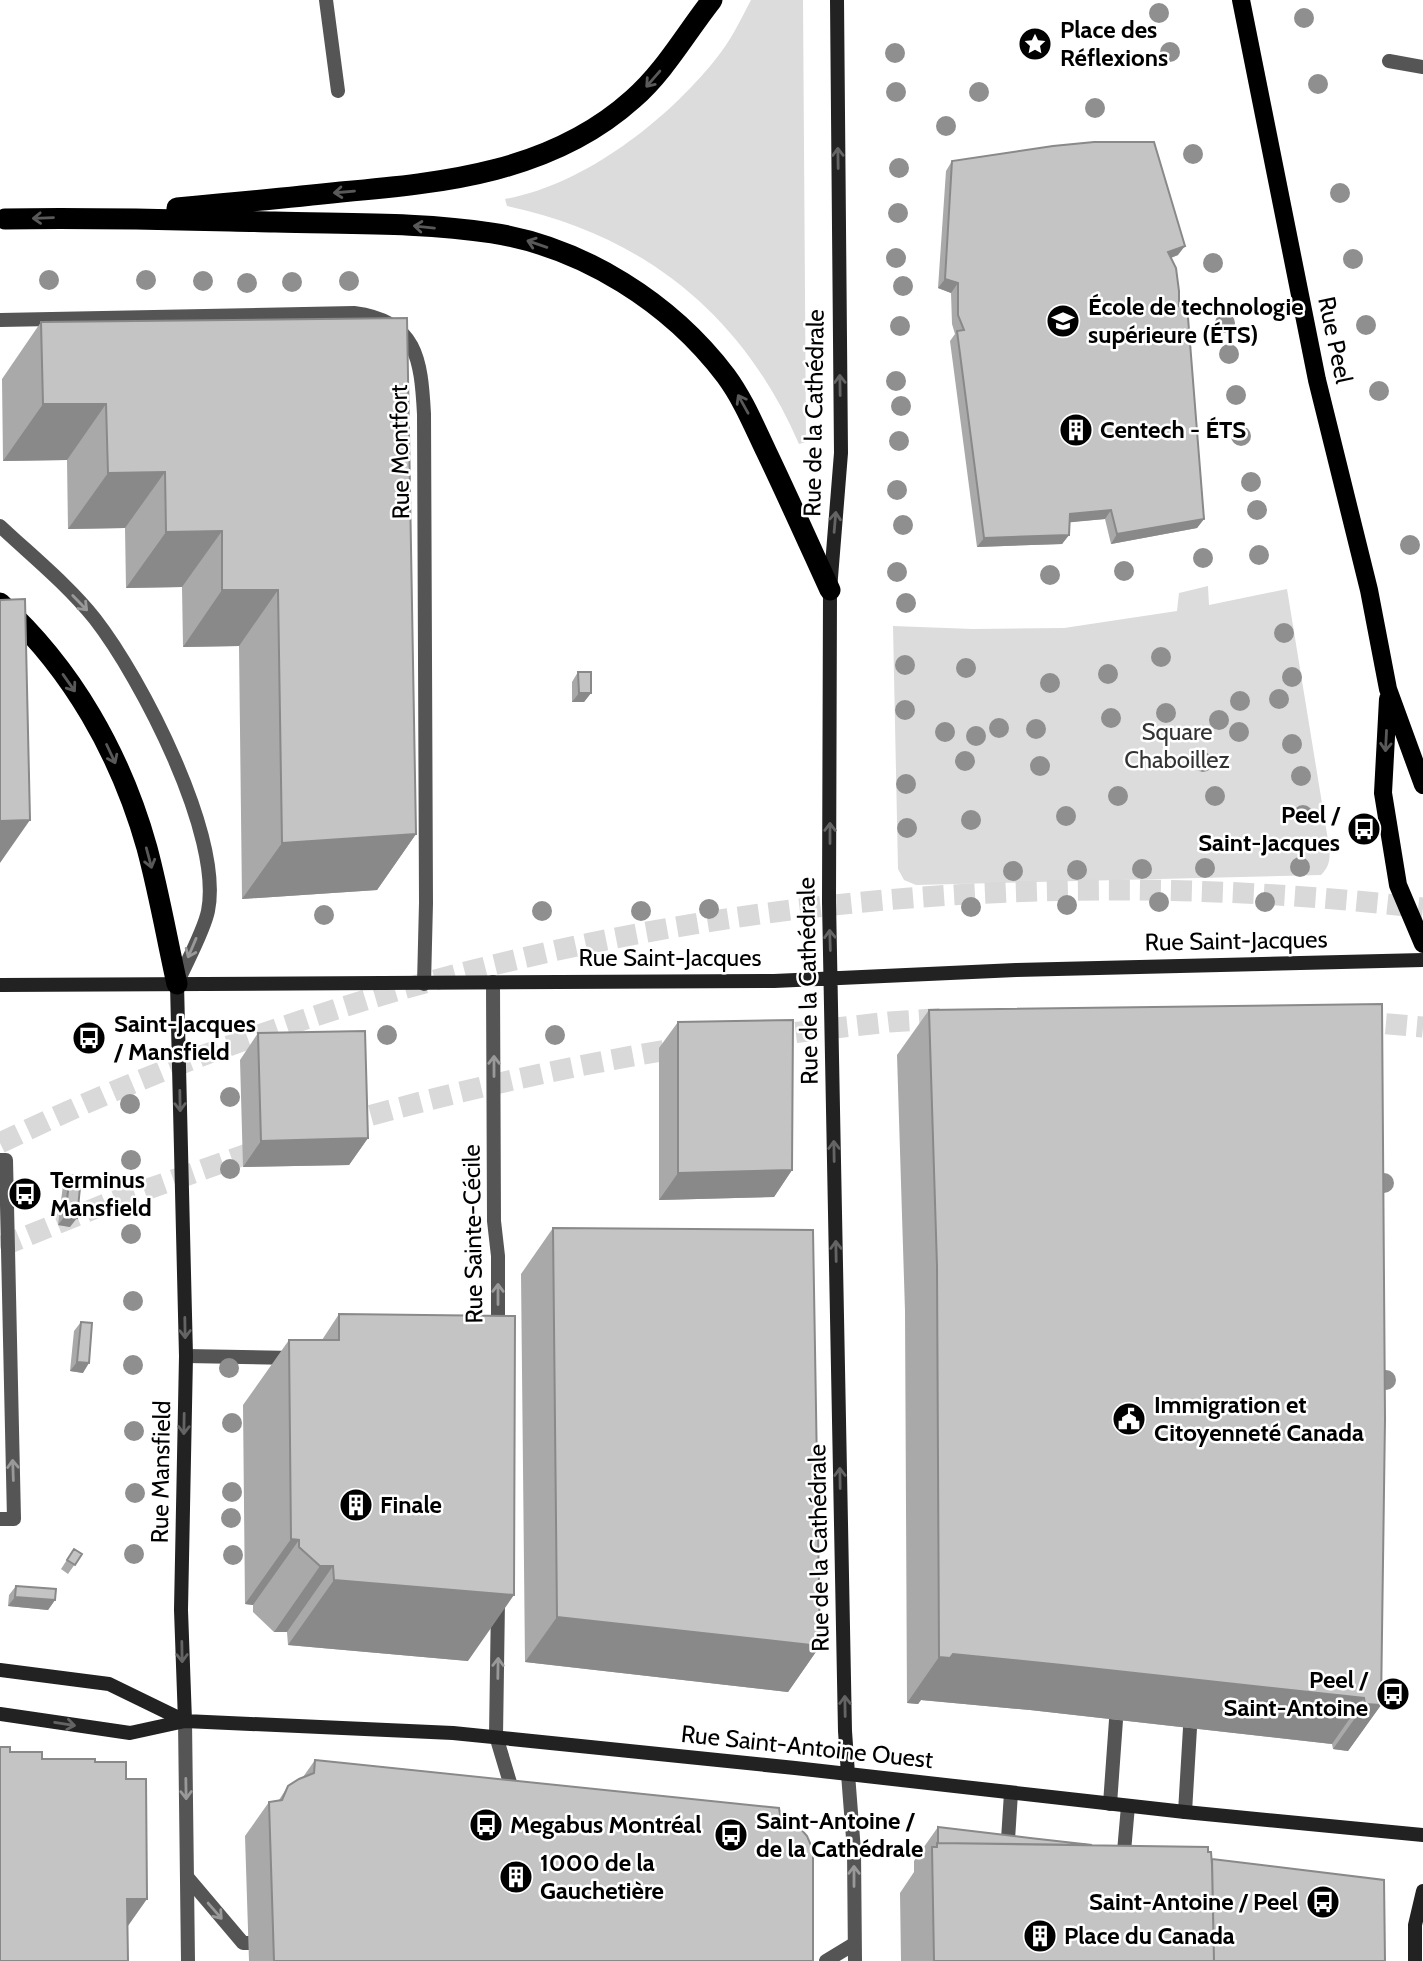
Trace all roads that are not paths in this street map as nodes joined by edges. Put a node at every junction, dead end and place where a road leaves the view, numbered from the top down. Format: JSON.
{"nodes":[{"id":1,"x":326,"y":0,"type":"edge"},
{"id":2,"x":690,"y":0,"type":"edge"},
{"id":3,"x":712,"y":0,"type":"edge"},
{"id":4,"x":837,"y":0,"type":"edge"},
{"id":5,"x":1241,"y":0,"type":"edge"},
{"id":6,"x":693,"y":24,"type":"junction"},
{"id":7,"x":1389,"y":61,"type":"dead end"},
{"id":8,"x":1423,"y":67,"type":"edge"},
{"id":9,"x":338,"y":91,"type":"dead end"},
{"id":10,"x":81,"y":217,"type":"junction"},
{"id":11,"x":5,"y":219,"type":"dead end"},
{"id":12,"x":0,"y":320,"type":"edge"},
{"id":13,"x":0,"y":526,"type":"edge"},
{"id":14,"x":830,"y":590,"type":"junction"},
{"id":15,"x":0,"y":603,"type":"edge"},
{"id":16,"x":1388,"y":688,"type":"junction"},
{"id":17,"x":1423,"y":785,"type":"edge"},
{"id":18,"x":1423,"y":944,"type":"edge"},
{"id":19,"x":1423,"y":960,"type":"edge"},
{"id":20,"x":831,"y":978,"type":"junction"},
{"id":21,"x":493,"y":982,"type":"junction"},
{"id":22,"x":177,"y":984,"type":"junction"},
{"id":23,"x":424,"y":984,"type":"junction"},
{"id":24,"x":0,"y":985,"type":"edge"},
{"id":25,"x":0,"y":1160,"type":"edge"},
{"id":26,"x":498,"y":1349,"type":"edge"},
{"id":27,"x":186,"y":1356,"type":"junction"},
{"id":28,"x":303,"y":1358,"type":"edge"},
{"id":29,"x":0,"y":1519,"type":"edge"},
{"id":30,"x":498,"y":1585,"type":"edge"},
{"id":31,"x":0,"y":1670,"type":"edge"},
{"id":32,"x":0,"y":1714,"type":"edge"},
{"id":33,"x":185,"y":1720,"type":"junction"},
{"id":34,"x":1116,"y":1720,"type":"edge"},
{"id":35,"x":1190,"y":1728,"type":"edge"},
{"id":36,"x":496,"y":1736,"type":"junction"},
{"id":37,"x":848,"y":1774,"type":"junction"},
{"id":38,"x":1011,"y":1793,"type":"junction"},
{"id":39,"x":1111,"y":1804,"type":"junction"},
{"id":40,"x":1128,"y":1806,"type":"junction"},
{"id":41,"x":519,"y":1810,"type":"edge"},
{"id":42,"x":1185,"y":1812,"type":"junction"},
{"id":43,"x":1423,"y":1835,"type":"edge"},
{"id":44,"x":1006,"y":1872,"type":"edge"},
{"id":45,"x":188,"y":1878,"type":"junction"},
{"id":46,"x":1122,"y":1881,"type":"edge"},
{"id":47,"x":1423,"y":1891,"type":"edge"},
{"id":48,"x":249,"y":1943,"type":"dead end"},
{"id":49,"x":855,"y":1944,"type":"junction"},
{"id":50,"x":188,"y":1961,"type":"edge"},
{"id":51,"x":826,"y":1961,"type":"edge"},
{"id":52,"x":855,"y":1961,"type":"edge"},
{"id":53,"x":1415,"y":1961,"type":"edge"}],
"edges":[{"from":1,"to":9,"type":"street"},
{"from":2,"to":6,"type":"highway"},
{"from":3,"to":6,"type":"highway"},
{"from":14,"to":4,"type":"main road","name":"Rue de la Cathédrale","one_way":true},
{"from":5,"to":16,"type":"main road","name":"Rue Peel"},
{"from":6,"to":10,"type":"highway","one_way":true},
{"from":7,"to":8,"type":"street"},
{"from":10,"to":11,"type":"highway","one_way":true},
{"from":14,"to":10,"type":"highway","one_way":true},
{"from":12,"to":23,"type":"street","name":"Rue Montfort"},
{"from":13,"to":22,"type":"street","one_way":true},
{"from":20,"to":14,"type":"main road","name":"Rue de la Cathédrale","one_way":true},
{"from":15,"to":22,"type":"highway","one_way":true},
{"from":16,"to":17,"type":"main road","name":"Rue Peel"},
{"from":16,"to":18,"type":"main road","name":"Rue Peel","one_way":true},
{"from":19,"to":20,"type":"main road","name":"Rue Saint-Jacques"},
{"from":20,"to":21,"type":"main road","name":"Rue Saint-Jacques"},
{"from":37,"to":20,"type":"main road","name":"Rue de la Cathédrale","one_way":true},
{"from":21,"to":23,"type":"main road","name":"Rue Saint-Jacques"},
{"from":26,"to":21,"type":"street","name":"Rue Sainte-Cécile","one_way":true},
{"from":22,"to":23,"type":"main road","name":"Rue Saint-Jacques"},
{"from":22,"to":24,"type":"main road","name":"Rue Saint-Jacques"},
{"from":22,"to":27,"type":"main road","name":"Rue Mansfield","one_way":true},
{"from":29,"to":25,"type":"street","one_way":true},
{"from":27,"to":28,"type":"street"},
{"from":27,"to":33,"type":"main road","name":"Rue Mansfield","one_way":true},
{"from":36,"to":30,"type":"street","one_way":true},
{"from":31,"to":33,"type":"main road","name":"Rue Saint-Antoine Ouest"},
{"from":32,"to":33,"type":"main road","name":"Rue Saint-Antoine Ouest","one_way":true},
{"from":33,"to":36,"type":"main road","name":"Rue Saint-Antoine Ouest"},
{"from":33,"to":45,"type":"street","name":"Rue Mansfield","one_way":true},
{"from":34,"to":39,"type":"street"},
{"from":35,"to":42,"type":"street"},
{"from":36,"to":37,"type":"main road","name":"Rue Saint-Antoine Ouest"},
{"from":36,"to":41,"type":"street"},
{"from":37,"to":38,"type":"main road","name":"Rue Saint-Antoine Ouest"},
{"from":49,"to":37,"type":"street","name":"Rue de la Cathédrale","one_way":true},
{"from":38,"to":39,"type":"main road","name":"Rue Saint-Antoine Ouest"},
{"from":38,"to":44,"type":"street"},
{"from":39,"to":40,"type":"main road","name":"Rue Saint-Antoine Ouest"},
{"from":40,"to":42,"type":"main road","name":"Rue Saint-Antoine Ouest"},
{"from":40,"to":46,"type":"street"},
{"from":42,"to":43,"type":"main road","name":"Rue Saint-Antoine Ouest"},
{"from":45,"to":48,"type":"street","one_way":true},
{"from":45,"to":50,"type":"street","name":"Rue Mansfield"},
{"from":47,"to":53,"type":"main road"},
{"from":49,"to":51,"type":"street"},
{"from":49,"to":52,"type":"street","name":"Rue de la Cathédrale"}]}
